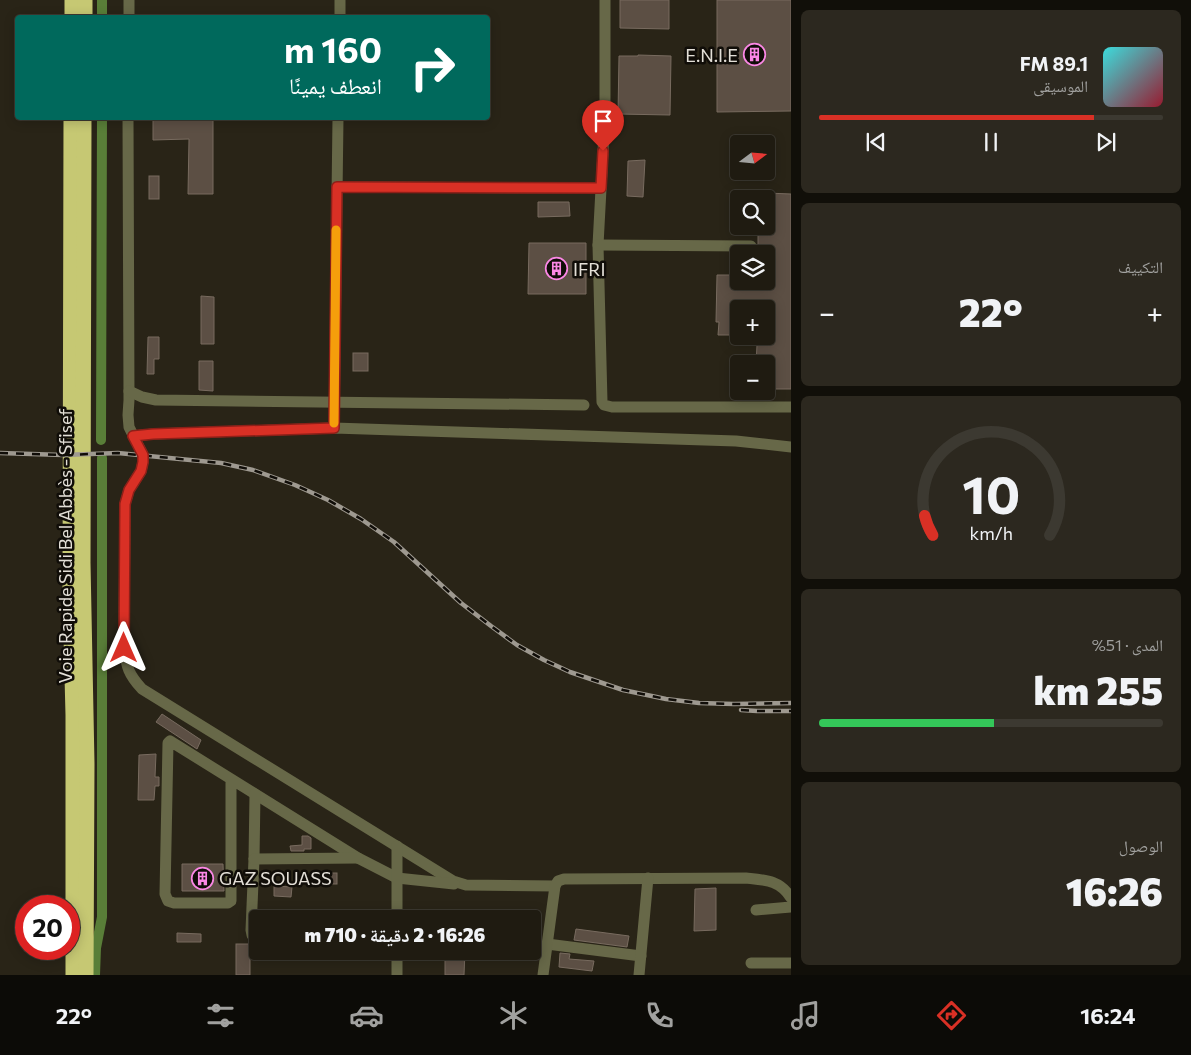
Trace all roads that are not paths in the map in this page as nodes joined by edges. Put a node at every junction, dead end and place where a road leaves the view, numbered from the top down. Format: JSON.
{"nodes":[{"id":1,"x":72,"y":0,"type":"edge"},
{"id":2,"x":85,"y":0,"type":"edge"},
{"id":3,"x":130,"y":0,"type":"edge"},
{"id":4,"x":340,"y":0,"type":"edge"},
{"id":5,"x":606,"y":0,"type":"edge"},
{"id":6,"x":72,"y":15,"type":"edge"},
{"id":7,"x":84,"y":15,"type":"edge"},
{"id":8,"x":129,"y":15,"type":"edge"},
{"id":9,"x":340,"y":15,"type":"edge"},
{"id":10,"x":71,"y":120,"type":"edge"},
{"id":11,"x":84,"y":120,"type":"edge"},
{"id":12,"x":128,"y":120,"type":"edge"},
{"id":13,"x":338,"y":120,"type":"edge"},
{"id":14,"x":337,"y":187,"type":"junction"},
{"id":15,"x":601,"y":188,"type":"junction"},
{"id":16,"x":598,"y":245,"type":"junction"},
{"id":17,"x":730,"y":246,"type":"edge"},
{"id":18,"x":129,"y":391,"type":"junction"},
{"id":19,"x":334,"y":402,"type":"junction"},
{"id":20,"x":584,"y":405,"type":"dead end"},
{"id":21,"x":791,"y":407,"type":"edge"},
{"id":22,"x":334,"y":428,"type":"junction"},
{"id":23,"x":133,"y":436,"type":"junction"},
{"id":24,"x":791,"y":447,"type":"edge"},
{"id":25,"x":231,"y":780,"type":"junction"},
{"id":26,"x":255,"y":794,"type":"junction"},
{"id":27,"x":397,"y":846,"type":"junction"},
{"id":28,"x":358,"y":858,"type":"junction"},
{"id":29,"x":254,"y":859,"type":"junction"},
{"id":30,"x":397,"y":878,"type":"junction"},
{"id":31,"x":648,"y":878,"type":"junction"},
{"id":32,"x":466,"y":885,"type":"junction"},
{"id":33,"x":555,"y":886,"type":"junction"},
{"id":34,"x":791,"y":898,"type":"edge"},
{"id":35,"x":791,"y":907,"type":"edge"},
{"id":36,"x":252,"y":910,"type":"edge"},
{"id":37,"x":397,"y":910,"type":"edge"},
{"id":38,"x":756,"y":910,"type":"dead end"},
{"id":39,"x":547,"y":944,"type":"junction"},
{"id":40,"x":641,"y":956,"type":"junction"},
{"id":41,"x":397,"y":960,"type":"edge"},
{"id":42,"x":751,"y":963,"type":"dead end"},
{"id":43,"x":791,"y":963,"type":"edge"},
{"id":44,"x":73,"y":975,"type":"edge"},
{"id":45,"x":86,"y":975,"type":"edge"},
{"id":46,"x":397,"y":975,"type":"edge"},
{"id":47,"x":543,"y":975,"type":"edge"},
{"id":48,"x":639,"y":975,"type":"edge"}],
"edges":[{"from":1,"to":6,"type":"highway"},
{"from":2,"to":7,"type":"highway"},
{"from":3,"to":8,"type":"street"},
{"from":4,"to":9,"type":"street"},
{"from":5,"to":15,"type":"street"},
{"from":10,"to":44,"type":"highway","name":"Voie Rapide Sidi Bel Abbès - Sfisef"},
{"from":11,"to":45,"type":"highway","name":"Voie Rapide Sidi Bel Abbès - Sfisef"},
{"from":12,"to":18,"type":"street"},
{"from":13,"to":14,"type":"street"},
{"from":14,"to":15,"type":"street"},
{"from":14,"to":19,"type":"street"},
{"from":15,"to":16,"type":"street"},
{"from":16,"to":17,"type":"street"},
{"from":16,"to":21,"type":"street"},
{"from":18,"to":19,"type":"street"},
{"from":18,"to":23,"type":"street"},
{"from":19,"to":20,"type":"street"},
{"from":19,"to":22,"type":"street"},
{"from":22,"to":23,"type":"street"},
{"from":22,"to":24,"type":"street"},
{"from":23,"to":27,"type":"street"},
{"from":25,"to":25,"type":"street"},
{"from":25,"to":26,"type":"street"},
{"from":26,"to":28,"type":"street"},
{"from":26,"to":29,"type":"street"},
{"from":27,"to":30,"type":"street"},
{"from":27,"to":32,"type":"street"},
{"from":28,"to":29,"type":"street"},
{"from":28,"to":30,"type":"street"},
{"from":29,"to":36,"type":"street"},
{"from":30,"to":32,"type":"street"},
{"from":30,"to":37,"type":"street"},
{"from":31,"to":33,"type":"street"},
{"from":31,"to":34,"type":"street"},
{"from":31,"to":40,"type":"street"},
{"from":32,"to":33,"type":"street"},
{"from":33,"to":39,"type":"street"},
{"from":35,"to":38,"type":"street"},
{"from":39,"to":40,"type":"street"},
{"from":39,"to":47,"type":"street"},
{"from":40,"to":48,"type":"street"},
{"from":41,"to":46,"type":"street"},
{"from":42,"to":43,"type":"street"}]}
